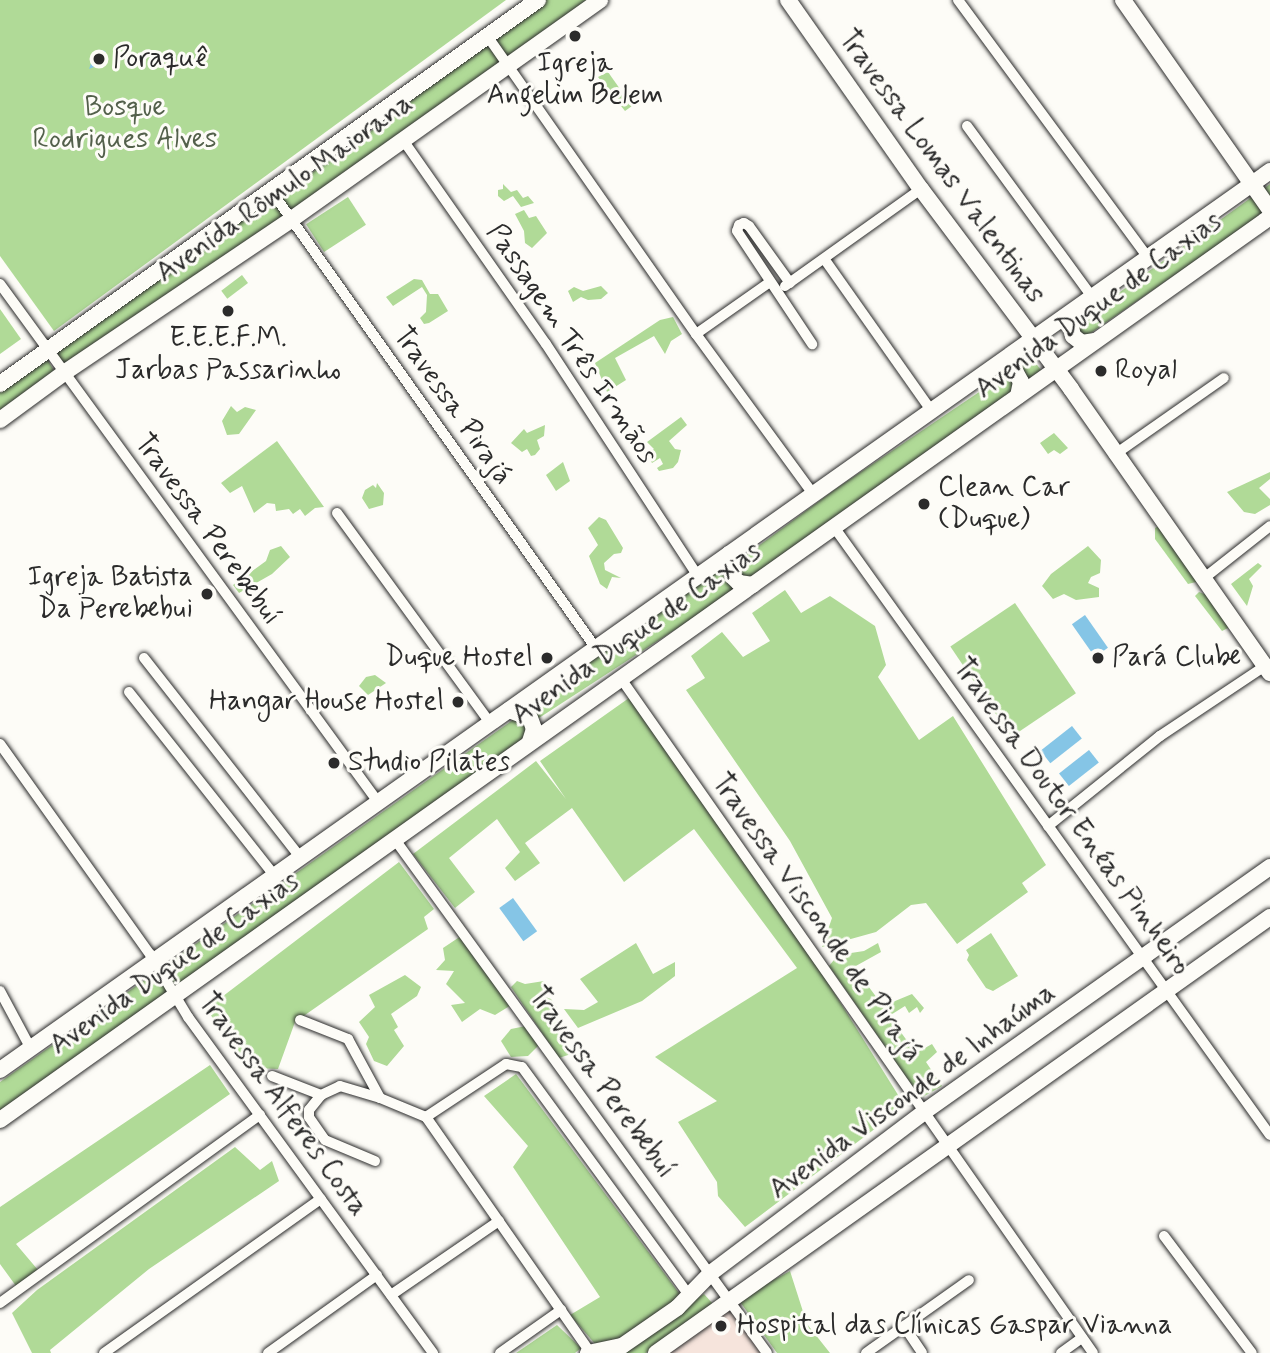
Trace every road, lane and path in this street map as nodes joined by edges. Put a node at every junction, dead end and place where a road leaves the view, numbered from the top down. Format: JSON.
{"nodes":[{"id":1,"x":538,"y":0,"type":"edge"},
{"id":2,"x":600,"y":0,"type":"edge"},
{"id":3,"x":788,"y":0,"type":"edge"},
{"id":4,"x":958,"y":0,"type":"edge"},
{"id":5,"x":1123,"y":0,"type":"edge"},
{"id":6,"x":488,"y":37,"type":"junction"},
{"id":7,"x":508,"y":66,"type":"junction"},
{"id":8,"x":967,"y":126,"type":"dead end"},
{"id":9,"x":403,"y":140,"type":"junction"},
{"id":10,"x":1270,"y":171,"type":"edge"},
{"id":11,"x":1252,"y":184,"type":"junction"},
{"id":12,"x":921,"y":189,"type":"junction"},
{"id":13,"x":272,"y":192,"type":"junction"},
{"id":14,"x":1270,"y":210,"type":"edge"},
{"id":15,"x":1270,"y":217,"type":"edge"},
{"id":16,"x":292,"y":219,"type":"junction"},
{"id":17,"x":1148,"y":258,"type":"junction"},
{"id":18,"x":825,"y":260,"type":"junction"},
{"id":19,"x":790,"y":283,"type":"junction"},
{"id":20,"x":0,"y":284,"type":"edge"},
{"id":21,"x":773,"y":286,"type":"junction"},
{"id":22,"x":1093,"y":298,"type":"junction"},
{"id":23,"x":1069,"y":316,"type":"junction"},
{"id":24,"x":696,"y":334,"type":"junction"},
{"id":25,"x":1034,"y":340,"type":"junction"},
{"id":26,"x":1096,"y":341,"type":"junction"},
{"id":27,"x":812,"y":344,"type":"dead end"},
{"id":28,"x":47,"y":350,"type":"junction"},
{"id":29,"x":997,"y":366,"type":"junction"},
{"id":30,"x":1056,"y":369,"type":"junction"},
{"id":31,"x":64,"y":373,"type":"junction"},
{"id":32,"x":1224,"y":377,"type":"dead end"},
{"id":33,"x":0,"y":384,"type":"edge"},
{"id":34,"x":1018,"y":397,"type":"junction"},
{"id":35,"x":931,"y":410,"type":"junction"},
{"id":36,"x":0,"y":420,"type":"edge"},
{"id":37,"x":1114,"y":454,"type":"junction"},
{"id":38,"x":813,"y":494,"type":"junction"},
{"id":39,"x":337,"y":513,"type":"dead end"},
{"id":40,"x":1270,"y":526,"type":"edge"},
{"id":41,"x":834,"y":527,"type":"junction"},
{"id":42,"x":729,"y":554,"type":"junction"},
{"id":43,"x":698,"y":576,"type":"junction"},
{"id":44,"x":1203,"y":579,"type":"junction"},
{"id":45,"x":753,"y":584,"type":"junction"},
{"id":46,"x":595,"y":647,"type":"junction"},
{"id":47,"x":144,"y":658,"type":"dead end"},
{"id":48,"x":1268,"y":667,"type":"edge"},
{"id":49,"x":622,"y":680,"type":"junction"},
{"id":50,"x":128,"y":692,"type":"dead end"},
{"id":51,"x":509,"y":710,"type":"junction"},
{"id":52,"x":491,"y":724,"type":"junction"},
{"id":53,"x":530,"y":741,"type":"junction"},
{"id":54,"x":0,"y":744,"type":"edge"},
{"id":55,"x":378,"y":802,"type":"junction"},
{"id":56,"x":1048,"y":826,"type":"junction"},
{"id":57,"x":396,"y":841,"type":"junction"},
{"id":58,"x":300,"y":858,"type":"junction"},
{"id":59,"x":1270,"y":867,"type":"edge"},
{"id":60,"x":274,"y":875,"type":"junction"},
{"id":61,"x":1270,"y":917,"type":"edge"},
{"id":62,"x":1145,"y":957,"type":"junction"},
{"id":63,"x":153,"y":959,"type":"junction"},
{"id":64,"x":1168,"y":989,"type":"junction"},
{"id":65,"x":0,"y":991,"type":"edge"},
{"id":66,"x":176,"y":995,"type":"junction"},
{"id":67,"x":300,"y":1020,"type":"dead end"},
{"id":68,"x":30,"y":1047,"type":"junction"},
{"id":69,"x":0,"y":1070,"type":"edge"},
{"id":70,"x":272,"y":1076,"type":"dead end"},
{"id":71,"x":321,"y":1095,"type":"junction"},
{"id":72,"x":380,"y":1098,"type":"junction"},
{"id":73,"x":924,"y":1112,"type":"junction"},
{"id":74,"x":260,"y":1115,"type":"junction"},
{"id":75,"x":426,"y":1117,"type":"junction"},
{"id":76,"x":0,"y":1120,"type":"edge"},
{"id":77,"x":1270,"y":1135,"type":"edge"},
{"id":78,"x":948,"y":1146,"type":"junction"},
{"id":79,"x":375,"y":1161,"type":"dead end"},
{"id":80,"x":321,"y":1199,"type":"junction"},
{"id":81,"x":499,"y":1222,"type":"junction"},
{"id":82,"x":1164,"y":1236,"type":"dead end"},
{"id":83,"x":712,"y":1272,"type":"junction"},
{"id":84,"x":376,"y":1275,"type":"junction"},
{"id":85,"x":969,"y":1280,"type":"dead end"},
{"id":86,"x":391,"y":1295,"type":"junction"},
{"id":87,"x":689,"y":1295,"type":"junction"},
{"id":88,"x":731,"y":1299,"type":"junction"},
{"id":89,"x":0,"y":1303,"type":"edge"},
{"id":90,"x":561,"y":1310,"type":"junction"},
{"id":91,"x":904,"y":1326,"type":"junction"},
{"id":92,"x":1083,"y":1338,"type":"junction"},
{"id":93,"x":589,"y":1352,"type":"edge"},
{"id":94,"x":104,"y":1353,"type":"edge"},
{"id":95,"x":268,"y":1353,"type":"edge"},
{"id":96,"x":433,"y":1353,"type":"edge"},
{"id":97,"x":500,"y":1353,"type":"edge"},
{"id":98,"x":656,"y":1353,"type":"edge"},
{"id":99,"x":767,"y":1353,"type":"edge"},
{"id":100,"x":866,"y":1353,"type":"edge"},
{"id":101,"x":922,"y":1353,"type":"edge"},
{"id":102,"x":1061,"y":1353,"type":"edge"},
{"id":103,"x":1093,"y":1353,"type":"edge"},
{"id":104,"x":1252,"y":1353,"type":"edge"}],
"edges":[{"from":1,"to":6,"type":"street","name":"Avenida Rômulo Maiorana"},
{"from":2,"to":7,"type":"street","name":"Avenida Rômulo Maiorana"},
{"from":3,"to":12,"type":"street","name":"Travessa Lomas Valentinas"},
{"from":4,"to":17,"type":"street"},
{"from":5,"to":11,"type":"street"},
{"from":6,"to":7,"type":"street"},
{"from":6,"to":13,"type":"street","name":"Avenida Rômulo Maiorana"},
{"from":7,"to":9,"type":"street","name":"Avenida Rômulo Maiorana"},
{"from":7,"to":24,"type":"street"},
{"from":8,"to":22,"type":"street"},
{"from":9,"to":16,"type":"street","name":"Avenida Rômulo Maiorana"},
{"from":9,"to":43,"type":"street","name":"Passagem Três Irmãos"},
{"from":10,"to":11,"type":"street","name":"Avenida Duque de Caxias"},
{"from":11,"to":14,"type":"street"},
{"from":11,"to":17,"type":"street","name":"Avenida Duque de Caxias"},
{"from":12,"to":18,"type":"street"},
{"from":12,"to":25,"type":"street","name":"Travessa Lomas Valentinas"},
{"from":13,"to":16,"type":"street","name":"Travessa Pirajá"},
{"from":13,"to":28,"type":"street","name":"Avenida Rômulo Maiorana"},
{"from":15,"to":26,"type":"street","name":"Avenida Duque de Caxias"},
{"from":16,"to":31,"type":"street","name":"Avenida Rômulo Maiorana"},
{"from":16,"to":46,"type":"street","name":"Travessa Pirajá"},
{"from":17,"to":22,"type":"street","name":"Avenida Duque de Caxias"},
{"from":18,"to":19,"type":"street"},
{"from":18,"to":35,"type":"street"},
{"from":19,"to":21,"type":"street"},
{"from":19,"to":21,"type":"street"},
{"from":20,"to":28,"type":"street","name":"Travessa Perebebuí"},
{"from":21,"to":24,"type":"street"},
{"from":21,"to":27,"type":"street"},
{"from":22,"to":23,"type":"street","name":"Avenida Duque de Caxias"},
{"from":23,"to":25,"type":"street","name":"Avenida Duque de Caxias"},
{"from":23,"to":26,"type":"street"},
{"from":24,"to":38,"type":"street"},
{"from":25,"to":29,"type":"street","name":"Avenida Duque de Caxias"},
{"from":25,"to":30,"type":"street","name":"Travessa Lomas Valentinas"},
{"from":26,"to":30,"type":"street","name":"Avenida Duque de Caxias"},
{"from":28,"to":31,"type":"street","name":"Travessa Perebebuí"},
{"from":28,"to":33,"type":"street","name":"Avenida Rômulo Maiorana"},
{"from":29,"to":34,"type":"street"},
{"from":29,"to":35,"type":"street","name":"Avenida Duque de Caxias"},
{"from":30,"to":34,"type":"street","name":"Avenida Duque de Caxias"},
{"from":30,"to":37,"type":"street","name":"Travessa Lomas Valentinas"},
{"from":31,"to":36,"type":"street","name":"Avenida Rômulo Maiorana"},
{"from":31,"to":55,"type":"street","name":"Travessa Perebebuí"},
{"from":32,"to":37,"type":"street"},
{"from":34,"to":41,"type":"street","name":"Avenida Duque de Caxias"},
{"from":35,"to":38,"type":"street","name":"Avenida Duque de Caxias"},
{"from":37,"to":44,"type":"street","name":"Travessa Lomas Valentinas"},
{"from":38,"to":42,"type":"street","name":"Avenida Duque de Caxias"},
{"from":39,"to":52,"type":"street"},
{"from":40,"to":44,"type":"street"},
{"from":41,"to":45,"type":"street","name":"Avenida Duque de Caxias"},
{"from":41,"to":56,"type":"street","name":"Travessa Doutor Enéas Pinheiro"},
{"from":42,"to":43,"type":"street","name":"Avenida Duque de Caxias"},
{"from":42,"to":45,"type":"street"},
{"from":43,"to":46,"type":"street","name":"Avenida Duque de Caxias"},
{"from":44,"to":48,"type":"street","name":"Travessa Lomas Valentinas"},
{"from":45,"to":49,"type":"street","name":"Avenida Duque de Caxias"},
{"from":46,"to":51,"type":"street","name":"Avenida Duque de Caxias"},
{"from":47,"to":58,"type":"street"},
{"from":48,"to":56,"type":"street"},
{"from":49,"to":53,"type":"street","name":"Avenida Duque de Caxias"},
{"from":49,"to":73,"type":"street","name":"Travessa Visconde de Pirajá"},
{"from":50,"to":60,"type":"street"},
{"from":51,"to":52,"type":"street","name":"Avenida Duque de Caxias"},
{"from":51,"to":53,"type":"street"},
{"from":52,"to":55,"type":"street","name":"Avenida Duque de Caxias"},
{"from":53,"to":57,"type":"street","name":"Avenida Duque de Caxias"},
{"from":54,"to":63,"type":"street","name":"Travessa Alferes Costa"},
{"from":55,"to":58,"type":"street","name":"Avenida Duque de Caxias"},
{"from":56,"to":62,"type":"street","name":"Travessa Doutor Enéas Pinheiro"},
{"from":57,"to":66,"type":"street","name":"Avenida Duque de Caxias"},
{"from":57,"to":83,"type":"street","name":"Travessa Perebebuí"},
{"from":58,"to":60,"type":"street","name":"Avenida Duque de Caxias"},
{"from":59,"to":62,"type":"street","name":"Avenida Visconde de Inhaúma"},
{"from":60,"to":63,"type":"street","name":"Avenida Duque de Caxias"},
{"from":61,"to":64,"type":"street"},
{"from":62,"to":64,"type":"street","name":"Travessa Doutor Enéas Pinheiro"},
{"from":62,"to":73,"type":"street","name":"Avenida Visconde de Inhaúma"},
{"from":63,"to":66,"type":"street","name":"Travessa Alferes Costa"},
{"from":63,"to":68,"type":"street","name":"Avenida Duque de Caxias"},
{"from":64,"to":77,"type":"street","name":"Travessa Doutor Enéas Pinheiro"},
{"from":64,"to":78,"type":"street"},
{"from":65,"to":68,"type":"street"},
{"from":66,"to":74,"type":"street","name":"Travessa Alferes Costa"},
{"from":66,"to":76,"type":"street","name":"Avenida Duque de Caxias"},
{"from":67,"to":72,"type":"street"},
{"from":68,"to":69,"type":"street","name":"Avenida Duque de Caxias"},
{"from":70,"to":71,"type":"street"},
{"from":71,"to":72,"type":"street"},
{"from":71,"to":79,"type":"street"},
{"from":72,"to":75,"type":"street"},
{"from":73,"to":78,"type":"street","name":"Travessa Visconde de Pirajá"},
{"from":73,"to":83,"type":"street","name":"Avenida Visconde de Inhaúma"},
{"from":74,"to":80,"type":"street","name":"Travessa Alferes Costa"},
{"from":74,"to":89,"type":"street"},
{"from":75,"to":81,"type":"street"},
{"from":75,"to":87,"type":"street"},
{"from":78,"to":88,"type":"street"},
{"from":78,"to":92,"type":"street","name":"Travessa Visconde de Pirajá"},
{"from":80,"to":84,"type":"street","name":"Travessa Alferes Costa"},
{"from":80,"to":94,"type":"street"},
{"from":81,"to":86,"type":"street"},
{"from":81,"to":90,"type":"street"},
{"from":82,"to":104,"type":"street"},
{"from":83,"to":87,"type":"street","name":"Avenida Visconde de Inhaúma"},
{"from":83,"to":88,"type":"street","name":"Travessa Perebebuí"},
{"from":84,"to":86,"type":"street","name":"Travessa Alferes Costa"},
{"from":84,"to":95,"type":"street"},
{"from":85,"to":91,"type":"street"},
{"from":86,"to":96,"type":"street","name":"Travessa Alferes Costa"},
{"from":87,"to":93,"type":"street","name":"Avenida Visconde de Inhaúma"},
{"from":88,"to":98,"type":"street"},
{"from":88,"to":99,"type":"street","name":"Travessa Perebebuí"},
{"from":90,"to":93,"type":"street"},
{"from":90,"to":97,"type":"street"},
{"from":91,"to":100,"type":"street"},
{"from":91,"to":101,"type":"street"},
{"from":92,"to":102,"type":"street"},
{"from":92,"to":103,"type":"street","name":"Travessa Visconde de Pirajá"}]}
